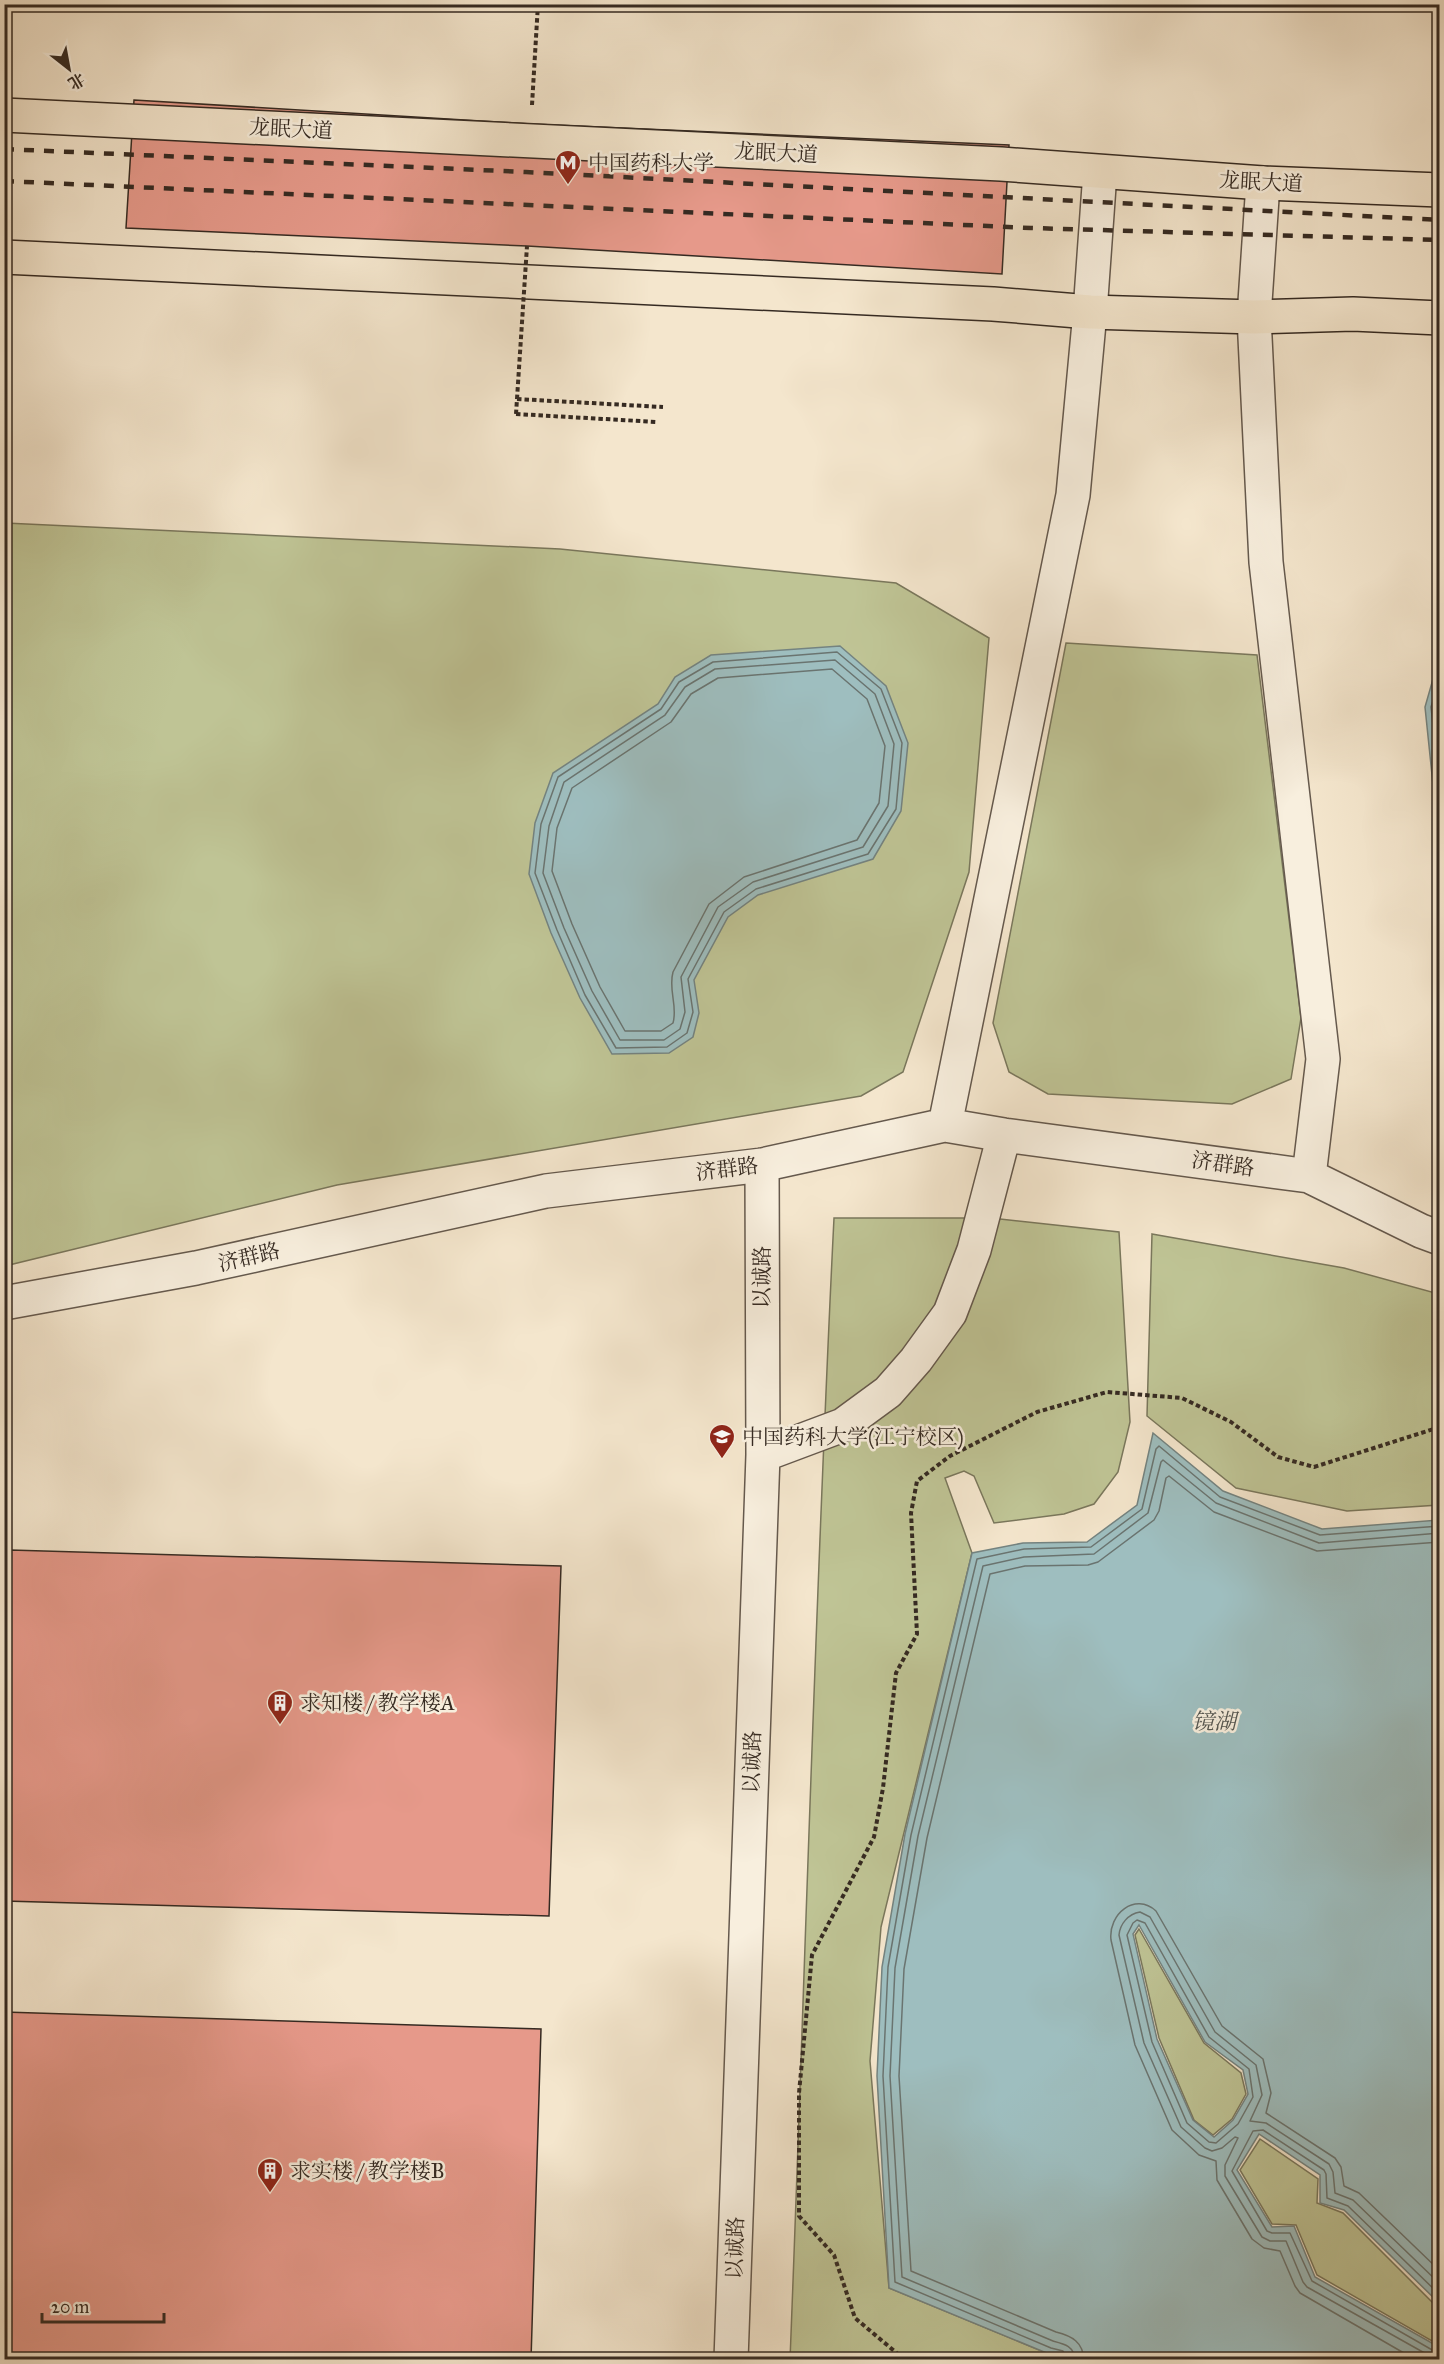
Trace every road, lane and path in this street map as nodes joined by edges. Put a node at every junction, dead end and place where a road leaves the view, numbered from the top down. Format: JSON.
{"nodes":[{"id":1,"x":538,"y":4,"type":"edge"},
{"id":2,"x":532,"y":112,"type":"dead end"},
{"id":3,"x":4,"y":115,"type":"edge"},
{"id":4,"x":1100,"y":172,"type":"junction"},
{"id":5,"x":1263,"y":183,"type":"junction"},
{"id":6,"x":1440,"y":190,"type":"edge"},
{"id":7,"x":527,"y":246,"type":"dead end"},
{"id":8,"x":4,"y":257,"type":"edge"},
{"id":9,"x":1090,"y":312,"type":"junction"},
{"id":10,"x":1254,"y":317,"type":"junction"},
{"id":11,"x":1440,"y":318,"type":"edge"},
{"id":12,"x":517,"y":399,"type":"junction"},
{"id":13,"x":663,"y":406,"type":"dead end"},
{"id":14,"x":657,"y":422,"type":"dead end"},
{"id":15,"x":945,"y":1125,"type":"junction"},
{"id":16,"x":1004,"y":1135,"type":"junction"},
{"id":17,"x":762,"y":1165,"type":"junction"},
{"id":18,"x":1309,"y":1176,"type":"junction"},
{"id":19,"x":1440,"y":1238,"type":"edge"},
{"id":20,"x":4,"y":1303,"type":"edge"},
{"id":21,"x":1440,"y":1428,"type":"edge"},
{"id":22,"x":763,"y":1455,"type":"junction"},
{"id":23,"x":731,"y":2360,"type":"edge"},
{"id":24,"x":905,"y":2360,"type":"edge"}],
"edges":[{"from":1,"to":2,"type":"path"},
{"from":3,"to":4,"type":"main road","name":"龙眠大道"},
{"from":4,"to":5,"type":"main road","name":"龙眠大道"},
{"from":4,"to":9,"type":"street"},
{"from":5,"to":6,"type":"main road","name":"龙眠大道"},
{"from":5,"to":10,"type":"street"},
{"from":7,"to":12,"type":"path","bridge":true},
{"from":8,"to":9,"type":"main road"},
{"from":9,"to":10,"type":"main road"},
{"from":9,"to":15,"type":"street"},
{"from":10,"to":11,"type":"main road"},
{"from":10,"to":18,"type":"street"},
{"from":12,"to":13,"type":"path"},
{"from":12,"to":14,"type":"path","bridge":true},
{"from":15,"to":16,"type":"street","name":"济群路"},
{"from":15,"to":17,"type":"street","name":"济群路"},
{"from":16,"to":18,"type":"street","name":"济群路"},
{"from":16,"to":22,"type":"street"},
{"from":17,"to":20,"type":"street","name":"济群路"},
{"from":17,"to":22,"type":"street","name":"以诚路"},
{"from":18,"to":19,"type":"street","name":"济群路"},
{"from":21,"to":24,"type":"path"},
{"from":22,"to":23,"type":"street","name":"以诚路"}]}
